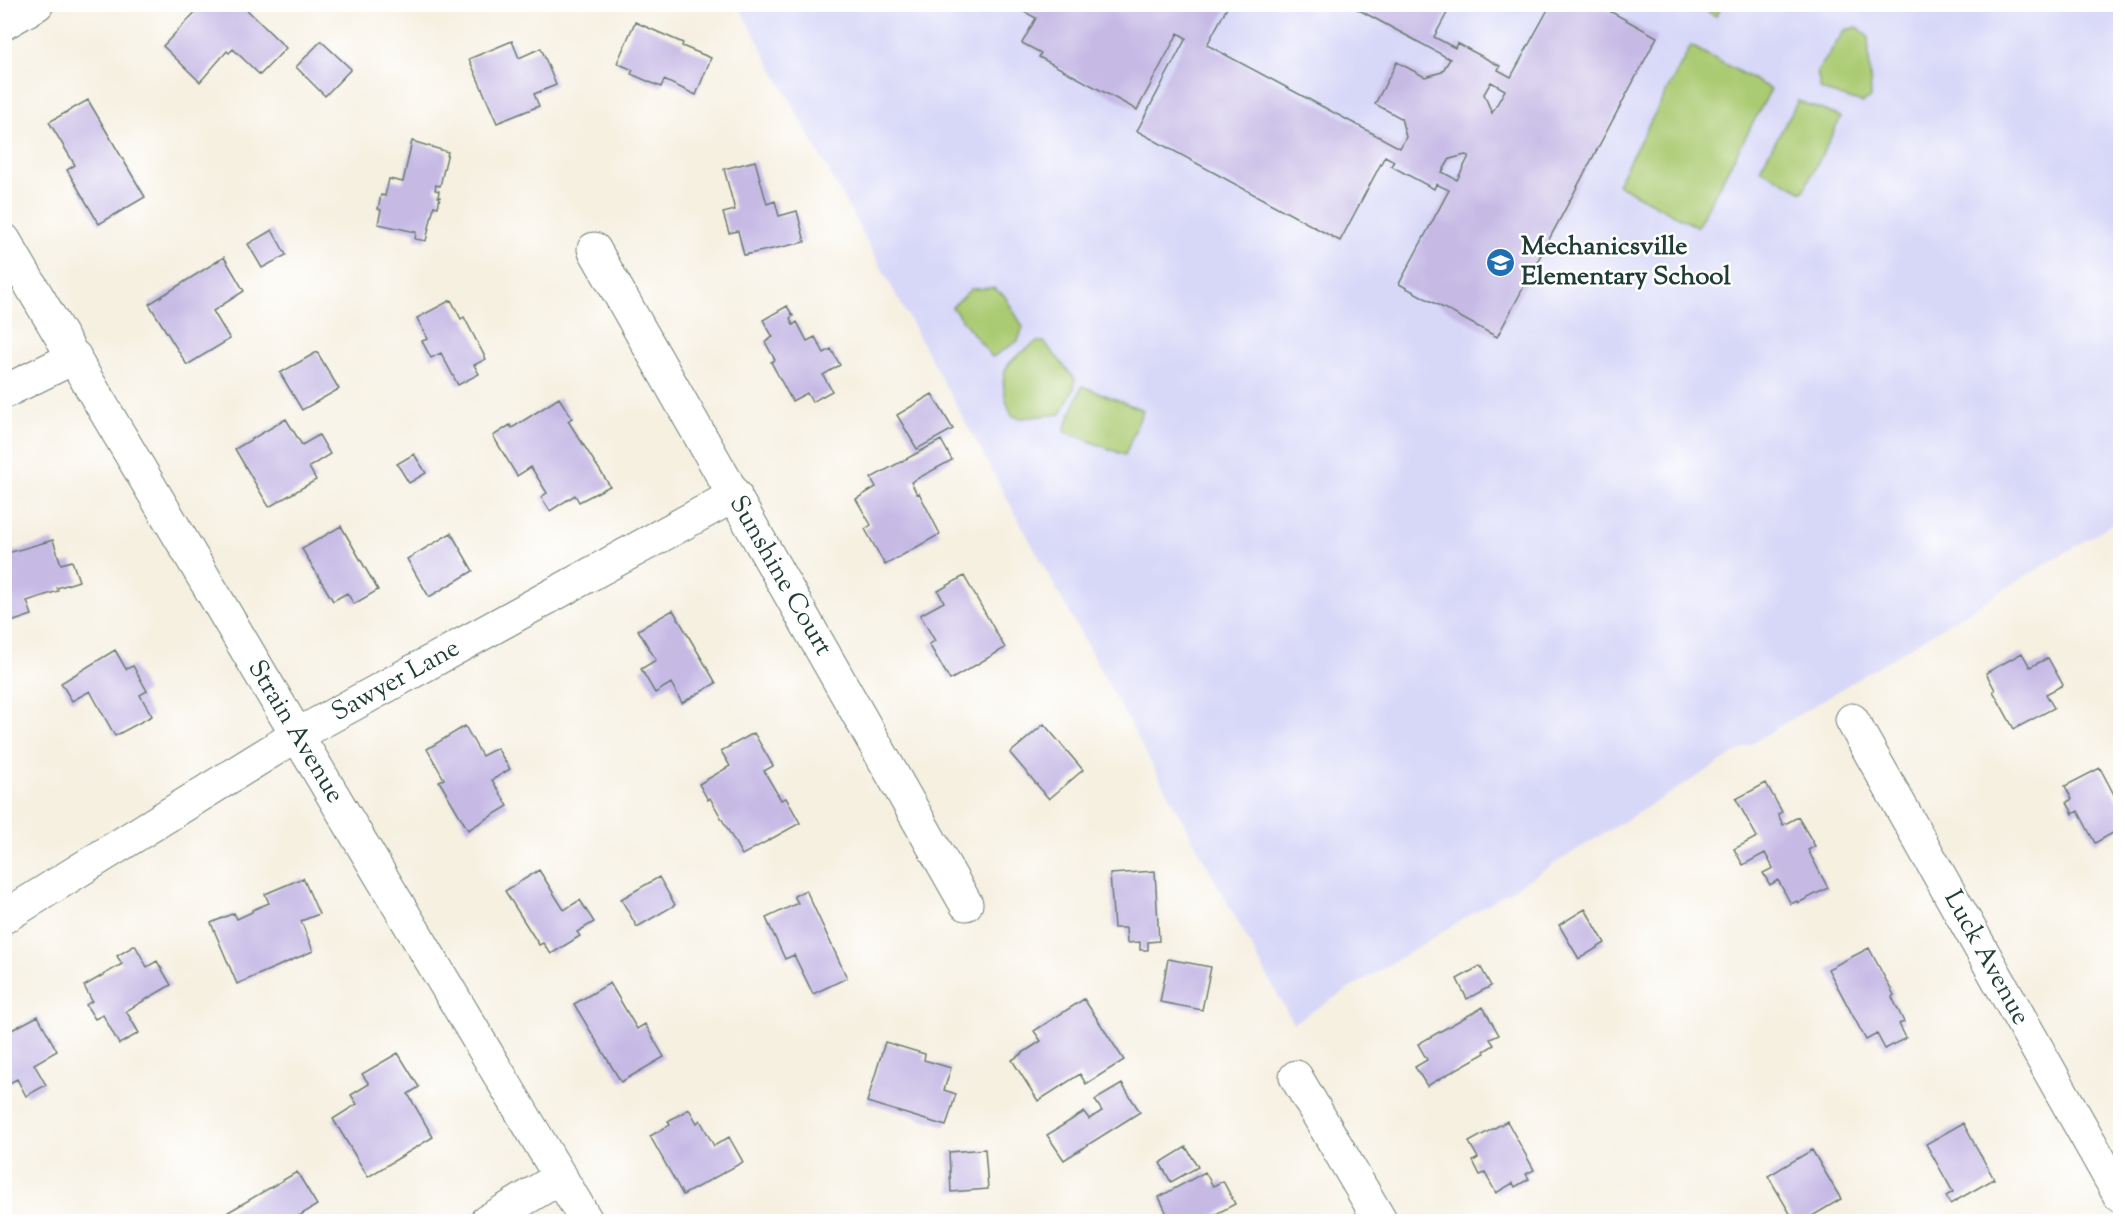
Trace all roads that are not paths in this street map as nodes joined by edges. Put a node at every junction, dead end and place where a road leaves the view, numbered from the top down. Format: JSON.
{"nodes":[{"id":1,"x":37,"y":4,"type":"edge"},
{"id":2,"x":4,"y":23,"type":"edge"},
{"id":3,"x":4,"y":240,"type":"edge"},
{"id":4,"x":594,"y":249,"type":"dead end"},
{"id":5,"x":75,"y":357,"type":"junction"},
{"id":6,"x":4,"y":392,"type":"edge"},
{"id":7,"x":735,"y":495,"type":"junction"},
{"id":8,"x":1852,"y":720,"type":"dead end"},
{"id":9,"x":297,"y":735,"type":"junction"},
{"id":10,"x":966,"y":904,"type":"dead end"},
{"id":11,"x":4,"y":917,"type":"edge"},
{"id":12,"x":1296,"y":1077,"type":"dead end"},
{"id":13,"x":561,"y":1177,"type":"junction"},
{"id":14,"x":2121,"y":1196,"type":"edge"},
{"id":15,"x":486,"y":1221,"type":"edge"},
{"id":16,"x":587,"y":1221,"type":"edge"},
{"id":17,"x":1381,"y":1221,"type":"edge"}],
"edges":[{"from":1,"to":2,"type":"street"},
{"from":3,"to":5,"type":"street","name":"Strain Avenue"},
{"from":4,"to":7,"type":"street","name":"Sunshine Court"},
{"from":5,"to":6,"type":"street"},
{"from":5,"to":9,"type":"street","name":"Strain Avenue"},
{"from":7,"to":9,"type":"street","name":"Sawyer Lane"},
{"from":7,"to":10,"type":"street","name":"Sunshine Court"},
{"from":8,"to":14,"type":"street","name":"Luck Avenue"},
{"from":9,"to":11,"type":"street","name":"Sawyer Lane"},
{"from":9,"to":13,"type":"street","name":"Strain Avenue"},
{"from":12,"to":17,"type":"street"},
{"from":13,"to":15,"type":"street"},
{"from":13,"to":16,"type":"street","name":"Strain Avenue"}]}
